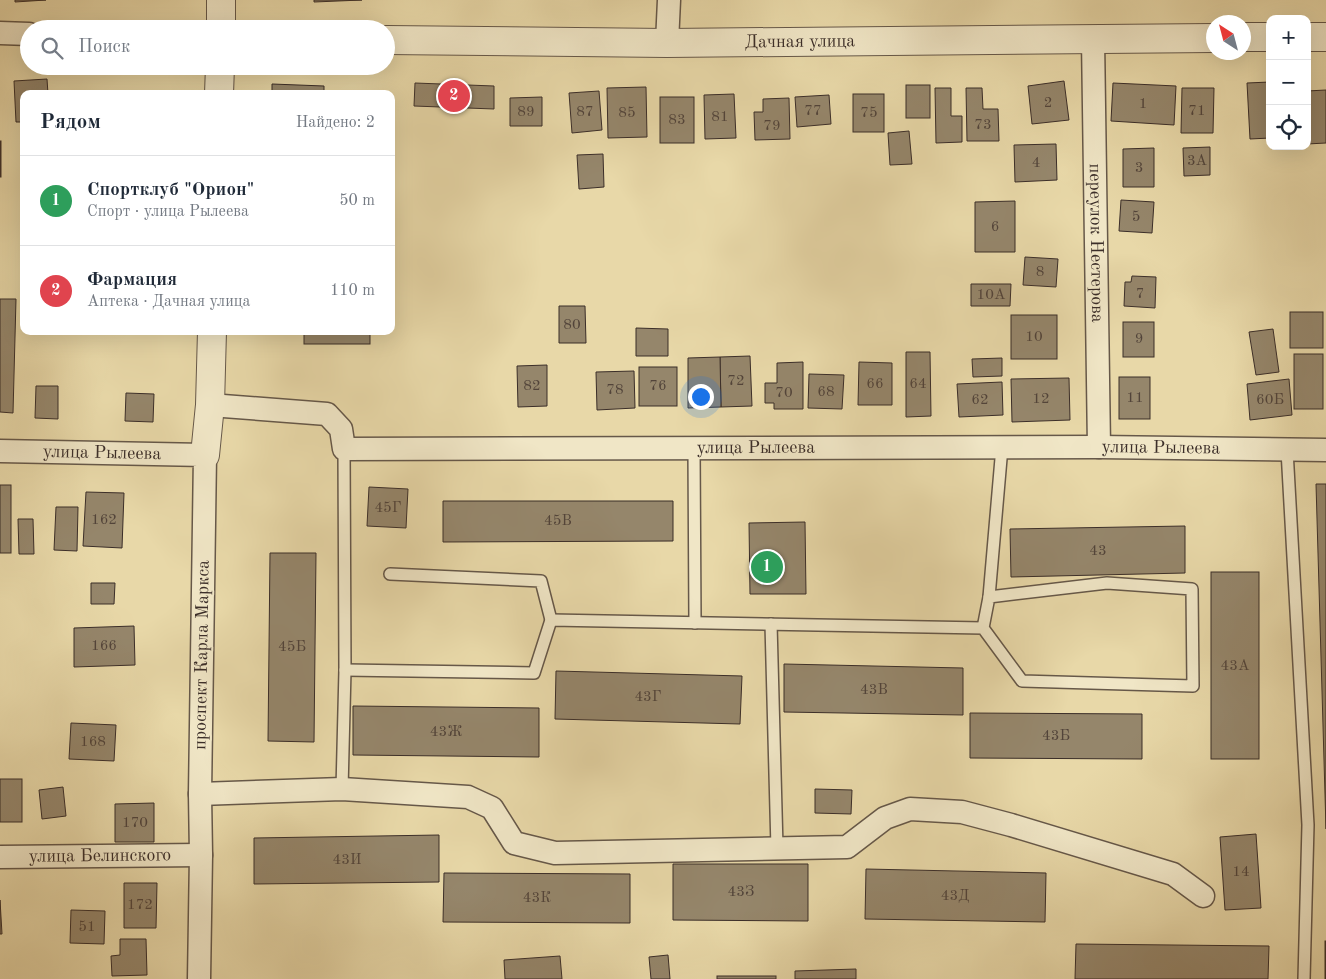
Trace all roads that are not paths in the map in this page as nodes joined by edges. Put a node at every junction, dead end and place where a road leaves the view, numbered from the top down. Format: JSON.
{"nodes":[{"id":1,"x":221,"y":0,"type":"edge"},
{"id":2,"x":669,"y":0,"type":"edge"},
{"id":3,"x":221,"y":20,"type":"edge"},
{"id":4,"x":0,"y":33,"type":"edge"},
{"id":5,"x":20,"y":34,"type":"edge"},
{"id":6,"x":1251,"y":37,"type":"edge"},
{"id":7,"x":1266,"y":37,"type":"edge"},
{"id":8,"x":1311,"y":37,"type":"edge"},
{"id":9,"x":1326,"y":37,"type":"edge"},
{"id":10,"x":1206,"y":38,"type":"edge"},
{"id":11,"x":1093,"y":39,"type":"junction"},
{"id":12,"x":395,"y":40,"type":"edge"},
{"id":13,"x":667,"y":43,"type":"junction"},
{"id":14,"x":220,"y":75,"type":"edge"},
{"id":15,"x":219,"y":90,"type":"edge"},
{"id":16,"x":212,"y":335,"type":"edge"},
{"id":17,"x":210,"y":405,"type":"junction"},
{"id":18,"x":1002,"y":447,"type":"junction"},
{"id":19,"x":1099,"y":447,"type":"junction"},
{"id":20,"x":694,"y":448,"type":"junction"},
{"id":21,"x":344,"y":449,"type":"junction"},
{"id":22,"x":1287,"y":450,"type":"junction"},
{"id":23,"x":1326,"y":450,"type":"edge"},
{"id":24,"x":0,"y":451,"type":"edge"},
{"id":25,"x":205,"y":455,"type":"junction"},
{"id":26,"x":390,"y":574,"type":"dead end"},
{"id":27,"x":989,"y":597,"type":"junction"},
{"id":28,"x":551,"y":620,"type":"junction"},
{"id":29,"x":695,"y":623,"type":"junction"},
{"id":30,"x":771,"y":624,"type":"junction"},
{"id":31,"x":983,"y":628,"type":"junction"},
{"id":32,"x":345,"y":670,"type":"junction"},
{"id":33,"x":342,"y":790,"type":"junction"},
{"id":34,"x":200,"y":794,"type":"junction"},
{"id":35,"x":777,"y":848,"type":"junction"},
{"id":36,"x":201,"y":856,"type":"junction"},
{"id":37,"x":0,"y":857,"type":"edge"},
{"id":38,"x":1203,"y":896,"type":"dead end"},
{"id":39,"x":199,"y":979,"type":"edge"},
{"id":40,"x":1304,"y":979,"type":"edge"}],
"edges":[{"from":1,"to":3,"type":"street"},
{"from":2,"to":13,"type":"street"},
{"from":4,"to":5,"type":"street"},
{"from":6,"to":7,"type":"street"},
{"from":8,"to":9,"type":"street"},
{"from":10,"to":11,"type":"street","name":"Дачная улица"},
{"from":11,"to":13,"type":"street","name":"Дачная улица"},
{"from":11,"to":19,"type":"street","name":"переулок Нестерова"},
{"from":12,"to":13,"type":"street","name":"Дачная улица"},
{"from":14,"to":15,"type":"street"},
{"from":16,"to":17,"type":"street","name":"проспект Карла Маркса"},
{"from":17,"to":21,"type":"street"},
{"from":17,"to":25,"type":"street","name":"проспект Карла Маркса"},
{"from":18,"to":19,"type":"street","name":"улица Рылеева"},
{"from":18,"to":20,"type":"street","name":"улица Рылеева"},
{"from":18,"to":27,"type":"lane"},
{"from":19,"to":22,"type":"street","name":"улица Рылеева"},
{"from":20,"to":21,"type":"street","name":"улица Рылеева"},
{"from":20,"to":29,"type":"lane"},
{"from":21,"to":32,"type":"lane"},
{"from":22,"to":23,"type":"street","name":"улица Рылеева"},
{"from":22,"to":40,"type":"lane"},
{"from":24,"to":25,"type":"street","name":"улица Рылеева"},
{"from":25,"to":34,"type":"street","name":"проспект Карла Маркса"},
{"from":26,"to":28,"type":"lane"},
{"from":27,"to":31,"type":"lane"},
{"from":27,"to":31,"type":"lane"},
{"from":28,"to":29,"type":"lane"},
{"from":28,"to":32,"type":"lane"},
{"from":29,"to":30,"type":"lane"},
{"from":30,"to":31,"type":"lane"},
{"from":30,"to":35,"type":"lane"},
{"from":32,"to":33,"type":"lane"},
{"from":33,"to":34,"type":"street"},
{"from":33,"to":35,"type":"street"},
{"from":34,"to":36,"type":"street","name":"проспект Карла Маркса"},
{"from":35,"to":38,"type":"street"},
{"from":36,"to":37,"type":"street","name":"улица Белинского"},
{"from":36,"to":39,"type":"street","name":"проспект Карла Маркса"}]}
